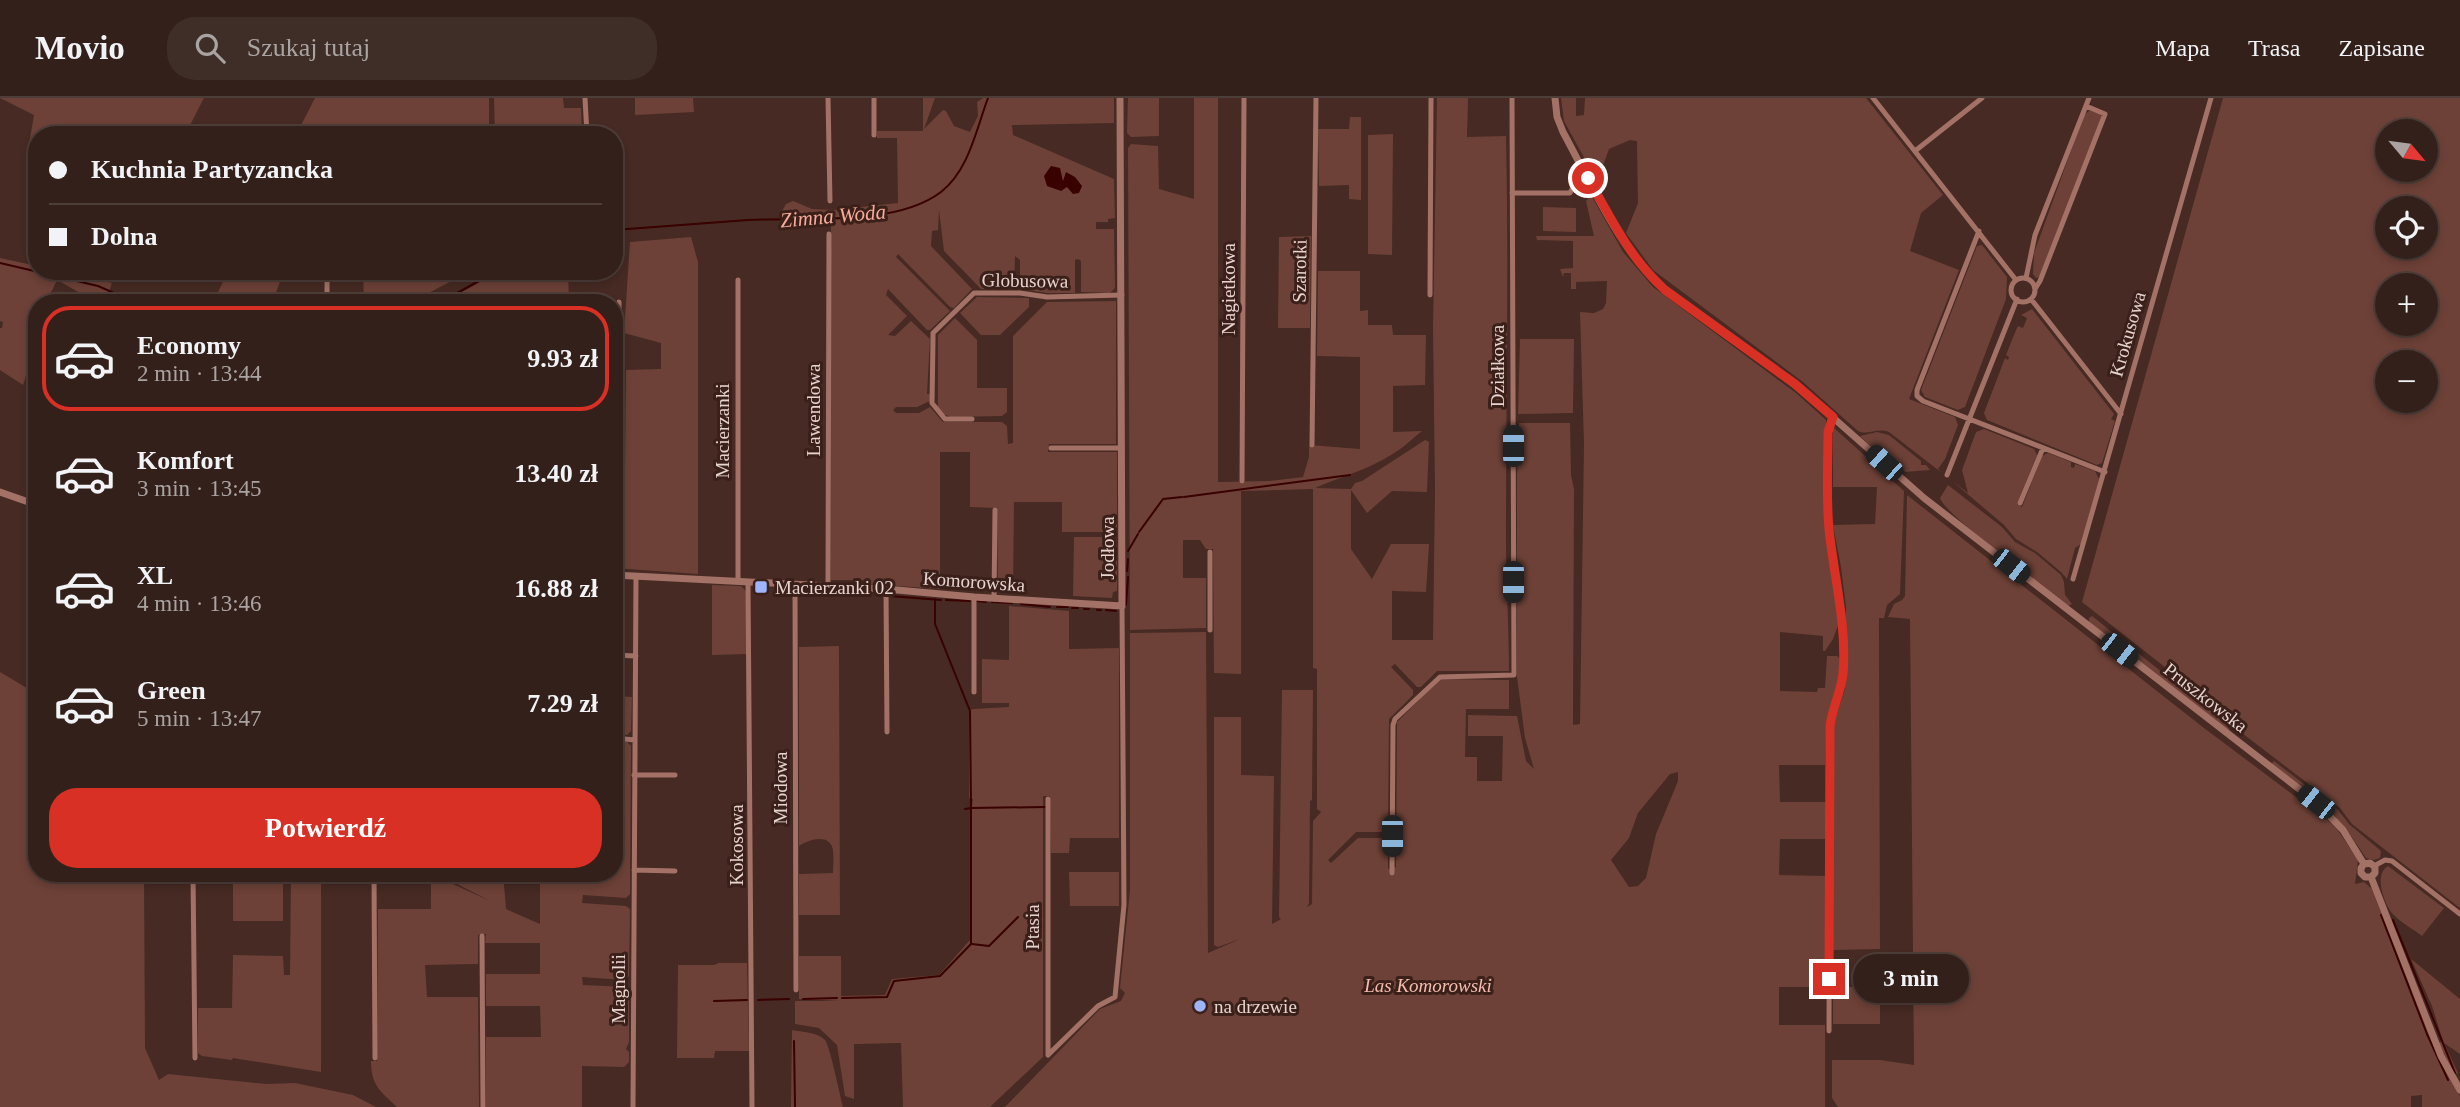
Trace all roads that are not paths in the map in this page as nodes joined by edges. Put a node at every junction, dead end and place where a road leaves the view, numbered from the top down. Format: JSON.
{"nodes":[{"id":1,"x":585,"y":98,"type":"edge"},
{"id":2,"x":828,"y":98,"type":"edge"},
{"id":3,"x":874,"y":98,"type":"edge"},
{"id":4,"x":1120,"y":98,"type":"edge"},
{"id":5,"x":1244,"y":98,"type":"edge"},
{"id":6,"x":1316,"y":98,"type":"edge"},
{"id":7,"x":1431,"y":98,"type":"edge"},
{"id":8,"x":1512,"y":98,"type":"edge"},
{"id":9,"x":1555,"y":98,"type":"edge"},
{"id":10,"x":1873,"y":98,"type":"edge"},
{"id":11,"x":1982,"y":98,"type":"edge"},
{"id":12,"x":2089,"y":98,"type":"edge"},
{"id":13,"x":2211,"y":98,"type":"edge"},
{"id":14,"x":2086,"y":106,"type":"junction"},
{"id":15,"x":587,"y":126,"type":"edge"},
{"id":16,"x":874,"y":135,"type":"dead end"},
{"id":17,"x":1915,"y":151,"type":"junction"},
{"id":18,"x":1588,"y":178,"type":"junction"},
{"id":19,"x":1512,"y":193,"type":"junction"},
{"id":20,"x":830,"y":201,"type":"dead end"},
{"id":21,"x":1979,"y":232,"type":"junction"},
{"id":22,"x":829,"y":234,"type":"dead end"},
{"id":23,"x":2026,"y":278,"type":"junction"},
{"id":24,"x":738,"y":280,"type":"dead end"},
{"id":25,"x":2016,"y":280,"type":"junction"},
{"id":26,"x":2035,"y":289,"type":"junction"},
{"id":27,"x":1122,"y":295,"type":"junction"},
{"id":28,"x":1430,"y":295,"type":"dead end"},
{"id":29,"x":2017,"y":299,"type":"junction"},
{"id":30,"x":2031,"y":299,"type":"junction"},
{"id":31,"x":2121,"y":414,"type":"junction"},
{"id":32,"x":1833,"y":417,"type":"junction"},
{"id":33,"x":972,"y":419,"type":"dead end"},
{"id":34,"x":1970,"y":420,"type":"junction"},
{"id":35,"x":1312,"y":445,"type":"dead end"},
{"id":36,"x":1051,"y":448,"type":"dead end"},
{"id":37,"x":1123,"y":448,"type":"junction"},
{"id":38,"x":2043,"y":448,"type":"junction"},
{"id":39,"x":2105,"y":472,"type":"junction"},
{"id":40,"x":1947,"y":475,"type":"dead end"},
{"id":41,"x":1242,"y":481,"type":"dead end"},
{"id":42,"x":0,"y":492,"type":"edge"},
{"id":43,"x":28,"y":502,"type":"edge"},
{"id":44,"x":2020,"y":503,"type":"dead end"},
{"id":45,"x":995,"y":510,"type":"dead end"},
{"id":46,"x":1210,"y":552,"type":"dead end"},
{"id":47,"x":623,"y":575,"type":"edge"},
{"id":48,"x":636,"y":576,"type":"junction"},
{"id":49,"x":2073,"y":579,"type":"dead end"},
{"id":50,"x":738,"y":581,"type":"junction"},
{"id":51,"x":748,"y":582,"type":"junction"},
{"id":52,"x":796,"y":585,"type":"junction"},
{"id":53,"x":828,"y":586,"type":"junction"},
{"id":54,"x":886,"y":589,"type":"junction"},
{"id":55,"x":974,"y":597,"type":"junction"},
{"id":56,"x":995,"y":599,"type":"junction"},
{"id":57,"x":1122,"y":606,"type":"junction"},
{"id":58,"x":1210,"y":630,"type":"dead end"},
{"id":59,"x":623,"y":655,"type":"edge"},
{"id":60,"x":636,"y":656,"type":"junction"},
{"id":61,"x":974,"y":692,"type":"dead end"},
{"id":62,"x":887,"y":732,"type":"dead end"},
{"id":63,"x":623,"y":739,"type":"edge"},
{"id":64,"x":635,"y":740,"type":"junction"},
{"id":65,"x":635,"y":775,"type":"junction"},
{"id":66,"x":675,"y":775,"type":"dead end"},
{"id":67,"x":1048,"y":799,"type":"dead end"},
{"id":68,"x":2364,"y":863,"type":"junction"},
{"id":69,"x":2374,"y":866,"type":"junction"},
{"id":70,"x":634,"y":870,"type":"junction"},
{"id":71,"x":675,"y":871,"type":"dead end"},
{"id":72,"x":1392,"y":873,"type":"dead end"},
{"id":73,"x":2371,"y":877,"type":"junction"},
{"id":74,"x":193,"y":882,"type":"edge"},
{"id":75,"x":374,"y":882,"type":"edge"},
{"id":76,"x":2460,"y":914,"type":"edge"},
{"id":77,"x":482,"y":936,"type":"dead end"},
{"id":78,"x":796,"y":990,"type":"dead end"},
{"id":79,"x":1829,"y":1031,"type":"dead end"},
{"id":80,"x":1048,"y":1055,"type":"joint"},
{"id":81,"x":195,"y":1058,"type":"dead end"},
{"id":82,"x":375,"y":1058,"type":"dead end"},
{"id":83,"x":2460,"y":1090,"type":"edge"},
{"id":84,"x":483,"y":1107,"type":"edge"},
{"id":85,"x":633,"y":1107,"type":"edge"},
{"id":86,"x":752,"y":1107,"type":"edge"}],
"edges":[{"from":1,"to":15,"type":"street"},
{"from":2,"to":20,"type":"street"},
{"from":3,"to":16,"type":"street"},
{"from":4,"to":27,"type":"street","name":"Jodłowa"},
{"from":5,"to":41,"type":"street","name":"Nagietkowa"},
{"from":6,"to":35,"type":"street","name":"Szarotki"},
{"from":7,"to":28,"type":"street"},
{"from":8,"to":19,"type":"street","name":"Działkowa"},
{"from":9,"to":18,"type":"street","name":"Pruszkowska"},
{"from":10,"to":17,"type":"street"},
{"from":11,"to":17,"type":"street"},
{"from":12,"to":14,"type":"street"},
{"from":13,"to":31,"type":"street","name":"Krokusowa"},
{"from":14,"to":23,"type":"street"},
{"from":14,"to":26,"type":"street"},
{"from":17,"to":21,"type":"street"},
{"from":18,"to":19,"type":"street"},
{"from":18,"to":32,"type":"street","name":"Pruszkowska"},
{"from":19,"to":72,"type":"street","name":"Działkowa"},
{"from":21,"to":25,"type":"street"},
{"from":21,"to":34,"type":"street"},
{"from":22,"to":53,"type":"street","name":"Lawendowa"},
{"from":23,"to":25,"type":"street"},
{"from":23,"to":26,"type":"street"},
{"from":24,"to":50,"type":"street","name":"Macierzanki"},
{"from":25,"to":29,"type":"street"},
{"from":26,"to":30,"type":"street"},
{"from":27,"to":33,"type":"street","name":"Globusowa"},
{"from":27,"to":37,"type":"street","name":"Jodłowa"},
{"from":29,"to":30,"type":"street"},
{"from":29,"to":34,"type":"street"},
{"from":30,"to":31,"type":"street"},
{"from":31,"to":39,"type":"street","name":"Krokusowa"},
{"from":32,"to":68,"type":"street","name":"Pruszkowska"},
{"from":32,"to":79,"type":"street"},
{"from":34,"to":38,"type":"street"},
{"from":34,"to":40,"type":"street"},
{"from":36,"to":37,"type":"street"},
{"from":37,"to":57,"type":"street","name":"Jodłowa"},
{"from":38,"to":39,"type":"street"},
{"from":38,"to":44,"type":"street"},
{"from":39,"to":49,"type":"street","name":"Krokusowa"},
{"from":42,"to":43,"type":"street"},
{"from":45,"to":56,"type":"street"},
{"from":46,"to":58,"type":"street"},
{"from":47,"to":48,"type":"street","name":"Komorowska"},
{"from":48,"to":50,"type":"street","name":"Komorowska"},
{"from":48,"to":60,"type":"street","name":"Magnolii"},
{"from":50,"to":51,"type":"street","name":"Komorowska"},
{"from":51,"to":52,"type":"street","name":"Komorowska"},
{"from":51,"to":86,"type":"street","name":"Kokosowa"},
{"from":52,"to":53,"type":"street","name":"Komorowska"},
{"from":52,"to":78,"type":"street","name":"Miodowa"},
{"from":53,"to":54,"type":"street","name":"Komorowska"},
{"from":54,"to":55,"type":"street","name":"Komorowska"},
{"from":54,"to":62,"type":"street"},
{"from":55,"to":56,"type":"street","name":"Komorowska"},
{"from":55,"to":61,"type":"street"},
{"from":56,"to":57,"type":"street","name":"Komorowska"},
{"from":57,"to":80,"type":"street","name":"Jodłowa"},
{"from":59,"to":60,"type":"street"},
{"from":60,"to":64,"type":"street","name":"Magnolii"},
{"from":63,"to":64,"type":"street"},
{"from":64,"to":65,"type":"street","name":"Magnolii"},
{"from":65,"to":66,"type":"street"},
{"from":65,"to":70,"type":"street","name":"Magnolii"},
{"from":67,"to":80,"type":"street","name":"Ptasia"},
{"from":68,"to":69,"type":"street"},
{"from":68,"to":73,"type":"street"},
{"from":69,"to":73,"type":"street"},
{"from":69,"to":76,"type":"street"},
{"from":70,"to":71,"type":"street"},
{"from":70,"to":85,"type":"street","name":"Magnolii"},
{"from":73,"to":83,"type":"street"},
{"from":74,"to":81,"type":"street"},
{"from":75,"to":82,"type":"street"},
{"from":77,"to":84,"type":"street"}]}
